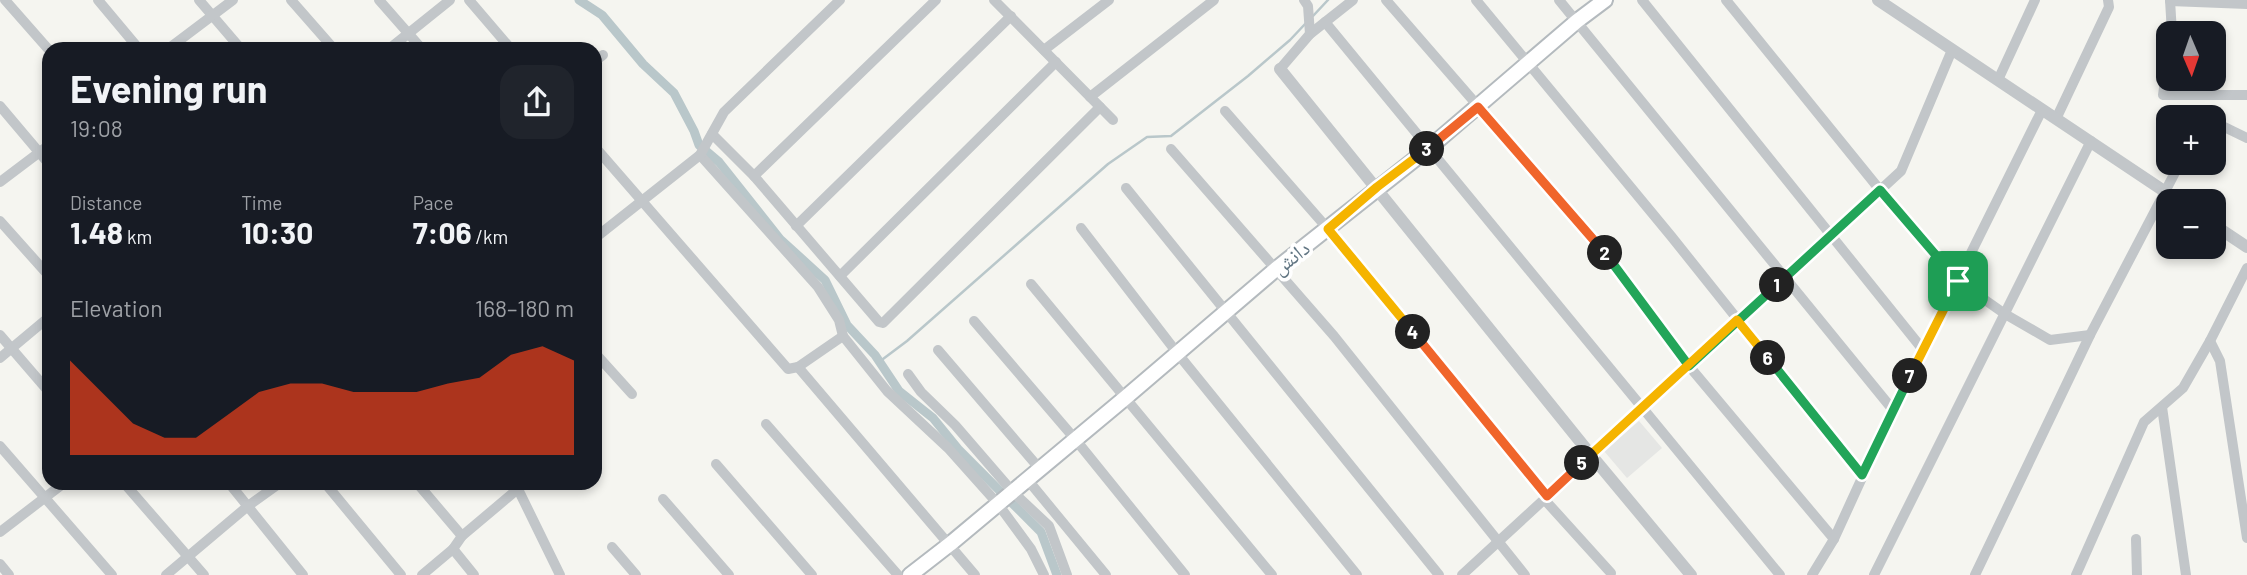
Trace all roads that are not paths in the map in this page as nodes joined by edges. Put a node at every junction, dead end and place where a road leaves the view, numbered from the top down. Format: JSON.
{"nodes":[{"id":1,"x":5,"y":0,"type":"edge"},
{"id":2,"x":98,"y":0,"type":"edge"},
{"id":3,"x":199,"y":0,"type":"edge"},
{"id":4,"x":233,"y":0,"type":"edge"},
{"id":5,"x":291,"y":0,"type":"edge"},
{"id":6,"x":379,"y":0,"type":"edge"},
{"id":7,"x":450,"y":0,"type":"edge"},
{"id":8,"x":468,"y":0,"type":"edge"},
{"id":9,"x":840,"y":0,"type":"edge"},
{"id":10,"x":936,"y":0,"type":"edge"},
{"id":11,"x":1109,"y":0,"type":"edge"},
{"id":12,"x":1214,"y":0,"type":"edge"},
{"id":13,"x":1353,"y":0,"type":"edge"},
{"id":14,"x":1386,"y":0,"type":"edge"},
{"id":15,"x":1476,"y":0,"type":"edge"},
{"id":16,"x":1559,"y":0,"type":"edge"},
{"id":17,"x":1605,"y":0,"type":"edge"},
{"id":18,"x":1642,"y":0,"type":"edge"},
{"id":19,"x":1726,"y":0,"type":"edge"},
{"id":20,"x":1878,"y":0,"type":"edge"},
{"id":21,"x":2035,"y":0,"type":"edge"},
{"id":22,"x":2108,"y":0,"type":"edge"},
{"id":23,"x":2170,"y":0,"type":"edge"},
{"id":24,"x":1000,"y":2,"type":"edge"},
{"id":25,"x":1309,"y":2,"type":"edge"},
{"id":26,"x":2225,"y":2,"type":"edge"},
{"id":27,"x":2247,"y":4,"type":"edge"},
{"id":28,"x":213,"y":16,"type":"junction"},
{"id":29,"x":1010,"y":16,"type":"junction"},
{"id":30,"x":1577,"y":21,"type":"junction"},
{"id":31,"x":2171,"y":21,"type":"edge"},
{"id":32,"x":1325,"y":22,"type":"junction"},
{"id":33,"x":409,"y":34,"type":"junction"},
{"id":34,"x":1310,"y":34,"type":"junction"},
{"id":35,"x":42,"y":42,"type":"edge"},
{"id":36,"x":133,"y":42,"type":"edge"},
{"id":37,"x":178,"y":42,"type":"edge"},
{"id":38,"x":236,"y":42,"type":"edge"},
{"id":39,"x":328,"y":42,"type":"edge"},
{"id":40,"x":398,"y":42,"type":"edge"},
{"id":41,"x":416,"y":42,"type":"edge"},
{"id":42,"x":505,"y":42,"type":"edge"},
{"id":43,"x":1952,"y":50,"type":"junction"},
{"id":44,"x":1044,"y":51,"type":"junction"},
{"id":45,"x":1056,"y":62,"type":"junction"},
{"id":46,"x":1528,"y":63,"type":"junction"},
{"id":47,"x":1280,"y":69,"type":"joint"},
{"id":48,"x":1998,"y":80,"type":"junction"},
{"id":49,"x":2164,"y":91,"type":"edge"},
{"id":50,"x":2247,"y":95,"type":"edge"},
{"id":51,"x":1090,"y":97,"type":"junction"},
{"id":52,"x":0,"y":106,"type":"edge"},
{"id":53,"x":1100,"y":107,"type":"junction"},
{"id":54,"x":1478,"y":107,"type":"junction"},
{"id":55,"x":2042,"y":110,"type":"junction"},
{"id":56,"x":1225,"y":111,"type":"dead end"},
{"id":57,"x":2056,"y":119,"type":"junction"},
{"id":58,"x":1113,"y":120,"type":"dead end"},
{"id":59,"x":2226,"y":128,"type":"edge"},
{"id":60,"x":712,"y":134,"type":"junction"},
{"id":61,"x":2247,"y":138,"type":"edge"},
{"id":62,"x":2091,"y":141,"type":"junction"},
{"id":63,"x":42,"y":147,"type":"edge"},
{"id":64,"x":1429,"y":148,"type":"junction"},
{"id":65,"x":1171,"y":149,"type":"dead end"},
{"id":66,"x":42,"y":150,"type":"edge"},
{"id":67,"x":602,"y":155,"type":"edge"},
{"id":68,"x":701,"y":155,"type":"junction"},
{"id":69,"x":754,"y":176,"type":"junction"},
{"id":70,"x":0,"y":182,"type":"edge"},
{"id":71,"x":1377,"y":187,"type":"junction"},
{"id":72,"x":1126,"y":188,"type":"dead end"},
{"id":73,"x":2162,"y":189,"type":"edge"},
{"id":74,"x":1880,"y":190,"type":"junction"},
{"id":75,"x":640,"y":201,"type":"junction"},
{"id":76,"x":2156,"y":211,"type":"edge"},
{"id":77,"x":0,"y":220,"type":"edge"},
{"id":78,"x":796,"y":226,"type":"junction"},
{"id":79,"x":1081,"y":228,"type":"dead end"},
{"id":80,"x":1328,"y":229,"type":"junction"},
{"id":81,"x":602,"y":232,"type":"edge"},
{"id":82,"x":2226,"y":233,"type":"edge"},
{"id":83,"x":1830,"y":236,"type":"junction"},
{"id":84,"x":2247,"y":247,"type":"edge"},
{"id":85,"x":42,"y":268,"type":"edge"},
{"id":86,"x":2247,"y":268,"type":"edge"},
{"id":87,"x":1276,"y":269,"type":"junction"},
{"id":88,"x":841,"y":276,"type":"junction"},
{"id":89,"x":1784,"y":278,"type":"junction"},
{"id":90,"x":1958,"y":281,"type":"junction"},
{"id":91,"x":1031,"y":284,"type":"dead end"},
{"id":92,"x":1226,"y":312,"type":"junction"},
{"id":93,"x":2004,"y":314,"type":"junction"},
{"id":94,"x":1737,"y":320,"type":"junction"},
{"id":95,"x":974,"y":321,"type":"dead end"},
{"id":96,"x":42,"y":323,"type":"edge"},
{"id":97,"x":0,"y":335,"type":"edge"},
{"id":98,"x":2091,"y":335,"type":"junction"},
{"id":99,"x":843,"y":336,"type":"junction"},
{"id":100,"x":2210,"y":341,"type":"junction"},
{"id":101,"x":13,"y":348,"type":"junction"},
{"id":102,"x":938,"y":350,"type":"dead end"},
{"id":103,"x":1924,"y":351,"type":"junction"},
{"id":104,"x":1178,"y":354,"type":"junction"},
{"id":105,"x":0,"y":358,"type":"edge"},
{"id":106,"x":602,"y":361,"type":"edge"},
{"id":107,"x":1689,"y":366,"type":"junction"},
{"id":108,"x":798,"y":367,"type":"junction"},
{"id":109,"x":908,"y":374,"type":"dead end"},
{"id":110,"x":42,"y":383,"type":"edge"},
{"id":111,"x":632,"y":394,"type":"dead end"},
{"id":112,"x":1125,"y":398,"type":"junction"},
{"id":113,"x":2162,"y":407,"type":"junction"},
{"id":114,"x":1642,"y":409,"type":"junction"},
{"id":115,"x":1893,"y":410,"type":"junction"},
{"id":116,"x":765,"y":424,"type":"dead end"},
{"id":117,"x":1075,"y":439,"type":"junction"},
{"id":118,"x":0,"y":446,"type":"edge"},
{"id":119,"x":1591,"y":455,"type":"junction"},
{"id":120,"x":716,"y":464,"type":"dead end"},
{"id":121,"x":1039,"y":468,"type":"junction"},
{"id":122,"x":1862,"y":475,"type":"junction"},
{"id":123,"x":1027,"y":479,"type":"junction"},
{"id":124,"x":55,"y":490,"type":"edge"},
{"id":125,"x":130,"y":490,"type":"edge"},
{"id":126,"x":235,"y":490,"type":"edge"},
{"id":127,"x":270,"y":490,"type":"edge"},
{"id":128,"x":330,"y":490,"type":"edge"},
{"id":129,"x":422,"y":490,"type":"edge"},
{"id":130,"x":512,"y":490,"type":"edge"},
{"id":131,"x":519,"y":490,"type":"edge"},
{"id":132,"x":1012,"y":491,"type":"junction"},
{"id":133,"x":45,"y":498,"type":"junction"},
{"id":134,"x":1545,"y":498,"type":"junction"},
{"id":135,"x":663,"y":499,"type":"dead end"},
{"id":136,"x":998,"y":505,"type":"junction"},
{"id":137,"x":248,"y":506,"type":"junction"},
{"id":138,"x":0,"y":532,"type":"edge"},
{"id":139,"x":462,"y":536,"type":"junction"},
{"id":140,"x":2247,"y":538,"type":"edge"},
{"id":141,"x":1834,"y":539,"type":"junction"},
{"id":142,"x":2136,"y":539,"type":"dead end"},
{"id":143,"x":1499,"y":541,"type":"junction"},
{"id":144,"x":950,"y":544,"type":"junction"},
{"id":145,"x":612,"y":547,"type":"dead end"},
{"id":146,"x":453,"y":549,"type":"junction"},
{"id":147,"x":188,"y":557,"type":"junction"},
{"id":148,"x":0,"y":564,"type":"edge"},
{"id":149,"x":1611,"y":573,"type":"dead end"},
{"id":150,"x":9,"y":575,"type":"edge"},
{"id":151,"x":111,"y":575,"type":"edge"},
{"id":152,"x":166,"y":575,"type":"edge"},
{"id":153,"x":204,"y":575,"type":"edge"},
{"id":154,"x":303,"y":575,"type":"edge"},
{"id":155,"x":401,"y":575,"type":"edge"},
{"id":156,"x":422,"y":575,"type":"edge"},
{"id":157,"x":474,"y":575,"type":"edge"},
{"id":158,"x":560,"y":575,"type":"edge"},
{"id":159,"x":636,"y":575,"type":"edge"},
{"id":160,"x":729,"y":575,"type":"edge"},
{"id":161,"x":812,"y":575,"type":"edge"},
{"id":162,"x":898,"y":575,"type":"edge"},
{"id":163,"x":909,"y":575,"type":"edge"},
{"id":164,"x":975,"y":575,"type":"edge"},
{"id":165,"x":1044,"y":575,"type":"edge"},
{"id":166,"x":1067,"y":575,"type":"edge"},
{"id":167,"x":1106,"y":575,"type":"edge"},
{"id":168,"x":1185,"y":575,"type":"edge"},
{"id":169,"x":1272,"y":575,"type":"edge"},
{"id":170,"x":1357,"y":575,"type":"edge"},
{"id":171,"x":1439,"y":575,"type":"edge"},
{"id":172,"x":1462,"y":575,"type":"edge"},
{"id":173,"x":1525,"y":575,"type":"edge"},
{"id":174,"x":1691,"y":575,"type":"edge"},
{"id":175,"x":1780,"y":575,"type":"edge"},
{"id":176,"x":1812,"y":575,"type":"edge"},
{"id":177,"x":1874,"y":575,"type":"edge"},
{"id":178,"x":1975,"y":575,"type":"edge"},
{"id":179,"x":2076,"y":575,"type":"edge"},
{"id":180,"x":2137,"y":575,"type":"edge"},
{"id":181,"x":2186,"y":575,"type":"edge"}],
"edges":[{"from":1,"to":35,"type":"street"},
{"from":2,"to":36,"type":"street"},
{"from":3,"to":28,"type":"street"},
{"from":4,"to":28,"type":"street"},
{"from":5,"to":39,"type":"street"},
{"from":6,"to":33,"type":"street"},
{"from":7,"to":33,"type":"street"},
{"from":8,"to":42,"type":"street"},
{"from":9,"to":60,"type":"street"},
{"from":10,"to":69,"type":"street"},
{"from":11,"to":44,"type":"street"},
{"from":12,"to":51,"type":"street"},
{"from":13,"to":32,"type":"street"},
{"from":14,"to":54,"type":"street"},
{"from":15,"to":46,"type":"street"},
{"from":16,"to":30,"type":"street"},
{"from":17,"to":30,"type":"main road","name":"دانش"},
{"from":18,"to":83,"type":"street"},
{"from":19,"to":74,"type":"street"},
{"from":20,"to":43,"type":"street"},
{"from":21,"to":48,"type":"street"},
{"from":22,"to":57,"type":"street"},
{"from":23,"to":26,"type":"street"},
{"from":23,"to":31,"type":"street"},
{"from":24,"to":29,"type":"street"},
{"from":25,"to":34,"type":"street"},
{"from":26,"to":27,"type":"street"},
{"from":28,"to":37,"type":"street"},
{"from":28,"to":38,"type":"street"},
{"from":29,"to":44,"type":"street"},
{"from":29,"to":78,"type":"street"},
{"from":30,"to":46,"type":"main road","name":"دانش"},
{"from":30,"to":89,"type":"street"},
{"from":32,"to":34,"type":"street"},
{"from":32,"to":64,"type":"street"},
{"from":33,"to":40,"type":"street"},
{"from":33,"to":41,"type":"street"},
{"from":34,"to":47,"type":"street"},
{"from":43,"to":48,"type":"street"},
{"from":43,"to":74,"type":"street"},
{"from":44,"to":45,"type":"street"},
{"from":45,"to":51,"type":"street"},
{"from":45,"to":88,"type":"street"},
{"from":46,"to":54,"type":"main road","name":"دانش"},
{"from":46,"to":94,"type":"street"},
{"from":47,"to":71,"type":"street"},
{"from":48,"to":55,"type":"street"},
{"from":49,"to":50,"type":"street"},
{"from":51,"to":53,"type":"street"},
{"from":52,"to":63,"type":"street"},
{"from":53,"to":58,"type":"street"},
{"from":53,"to":88,"type":"street"},
{"from":54,"to":64,"type":"main road","name":"دانش"},
{"from":54,"to":107,"type":"street"},
{"from":55,"to":57,"type":"street"},
{"from":55,"to":90,"type":"street"},
{"from":56,"to":80,"type":"street"},
{"from":57,"to":62,"type":"street"},
{"from":59,"to":61,"type":"street"},
{"from":60,"to":68,"type":"street"},
{"from":60,"to":69,"type":"street"},
{"from":62,"to":73,"type":"street"},
{"from":62,"to":93,"type":"street"},
{"from":64,"to":71,"type":"main road","name":"دانش"},
{"from":64,"to":114,"type":"street"},
{"from":65,"to":87,"type":"street"},
{"from":66,"to":70,"type":"street"},
{"from":67,"to":75,"type":"street"},
{"from":68,"to":75,"type":"street"},
{"from":68,"to":99,"type":"street"},
{"from":69,"to":78,"type":"street"},
{"from":71,"to":80,"type":"main road","name":"دانش"},
{"from":71,"to":119,"type":"street"},
{"from":72,"to":92,"type":"street"},
{"from":74,"to":83,"type":"street"},
{"from":74,"to":90,"type":"street"},
{"from":75,"to":81,"type":"street"},
{"from":75,"to":108,"type":"street"},
{"from":76,"to":98,"type":"street"},
{"from":77,"to":85,"type":"street"},
{"from":78,"to":88,"type":"street"},
{"from":79,"to":104,"type":"street"},
{"from":80,"to":87,"type":"main road","name":"دانش"},
{"from":80,"to":134,"type":"street"},
{"from":82,"to":84,"type":"street"},
{"from":83,"to":89,"type":"street"},
{"from":83,"to":103,"type":"street"},
{"from":86,"to":100,"type":"street"},
{"from":87,"to":92,"type":"main road","name":"دانش"},
{"from":87,"to":143,"type":"street"},
{"from":89,"to":94,"type":"street"},
{"from":89,"to":115,"type":"street"},
{"from":90,"to":93,"type":"street"},
{"from":90,"to":103,"type":"street"},
{"from":91,"to":112,"type":"street"},
{"from":92,"to":104,"type":"main road","name":"دانش"},
{"from":92,"to":171,"type":"street"},
{"from":93,"to":98,"type":"street"},
{"from":93,"to":177,"type":"street"},
{"from":94,"to":107,"type":"street"},
{"from":94,"to":122,"type":"street"},
{"from":95,"to":117,"type":"street"},
{"from":96,"to":101,"type":"street"},
{"from":97,"to":101,"type":"street"},
{"from":98,"to":178,"type":"street"},
{"from":99,"to":108,"type":"street"},
{"from":99,"to":136,"type":"street"},
{"from":100,"to":113,"type":"street"},
{"from":100,"to":140,"type":"street"},
{"from":101,"to":105,"type":"street"},
{"from":101,"to":110,"type":"street"},
{"from":102,"to":121,"type":"street"},
{"from":103,"to":115,"type":"street"},
{"from":104,"to":112,"type":"main road","name":"دانش"},
{"from":104,"to":170,"type":"street"},
{"from":106,"to":111,"type":"street"},
{"from":107,"to":114,"type":"street"},
{"from":107,"to":141,"type":"street"},
{"from":108,"to":144,"type":"street"},
{"from":109,"to":132,"type":"street"},
{"from":112,"to":117,"type":"main road","name":"دانش"},
{"from":112,"to":169,"type":"street"},
{"from":113,"to":179,"type":"street"},
{"from":113,"to":181,"type":"street"},
{"from":114,"to":119,"type":"street"},
{"from":114,"to":175,"type":"street"},
{"from":115,"to":122,"type":"street"},
{"from":116,"to":162,"type":"street"},
{"from":117,"to":121,"type":"main road","name":"دانش"},
{"from":117,"to":168,"type":"street"},
{"from":118,"to":133,"type":"street"},
{"from":119,"to":134,"type":"street"},
{"from":119,"to":174,"type":"street"},
{"from":120,"to":161,"type":"street"},
{"from":121,"to":123,"type":"main road","name":"دانش"},
{"from":122,"to":141,"type":"street"},
{"from":123,"to":132,"type":"main road","name":"دانش"},
{"from":123,"to":167,"type":"street"},
{"from":124,"to":133,"type":"street"},
{"from":125,"to":147,"type":"street"},
{"from":126,"to":137,"type":"street"},
{"from":127,"to":137,"type":"street"},
{"from":128,"to":155,"type":"street"},
{"from":129,"to":139,"type":"street"},
{"from":130,"to":139,"type":"street"},
{"from":131,"to":158,"type":"street"},
{"from":132,"to":136,"type":"main road","name":"دانش"},
{"from":132,"to":166,"type":"street"},
{"from":133,"to":138,"type":"street"},
{"from":133,"to":151,"type":"street"},
{"from":134,"to":143,"type":"street"},
{"from":134,"to":149,"type":"street"},
{"from":135,"to":160,"type":"street"},
{"from":136,"to":144,"type":"main road","name":"دانش"},
{"from":136,"to":165,"type":"street"},
{"from":137,"to":147,"type":"street"},
{"from":137,"to":154,"type":"street"},
{"from":139,"to":146,"type":"street"},
{"from":141,"to":176,"type":"street"},
{"from":142,"to":180,"type":"street"},
{"from":143,"to":172,"type":"street"},
{"from":143,"to":173,"type":"street"},
{"from":144,"to":163,"type":"main road","name":"دانش"},
{"from":144,"to":164,"type":"street"},
{"from":145,"to":159,"type":"street"},
{"from":146,"to":156,"type":"street"},
{"from":146,"to":157,"type":"street"},
{"from":147,"to":152,"type":"street"},
{"from":147,"to":153,"type":"street"},
{"from":148,"to":150,"type":"street"}]}
